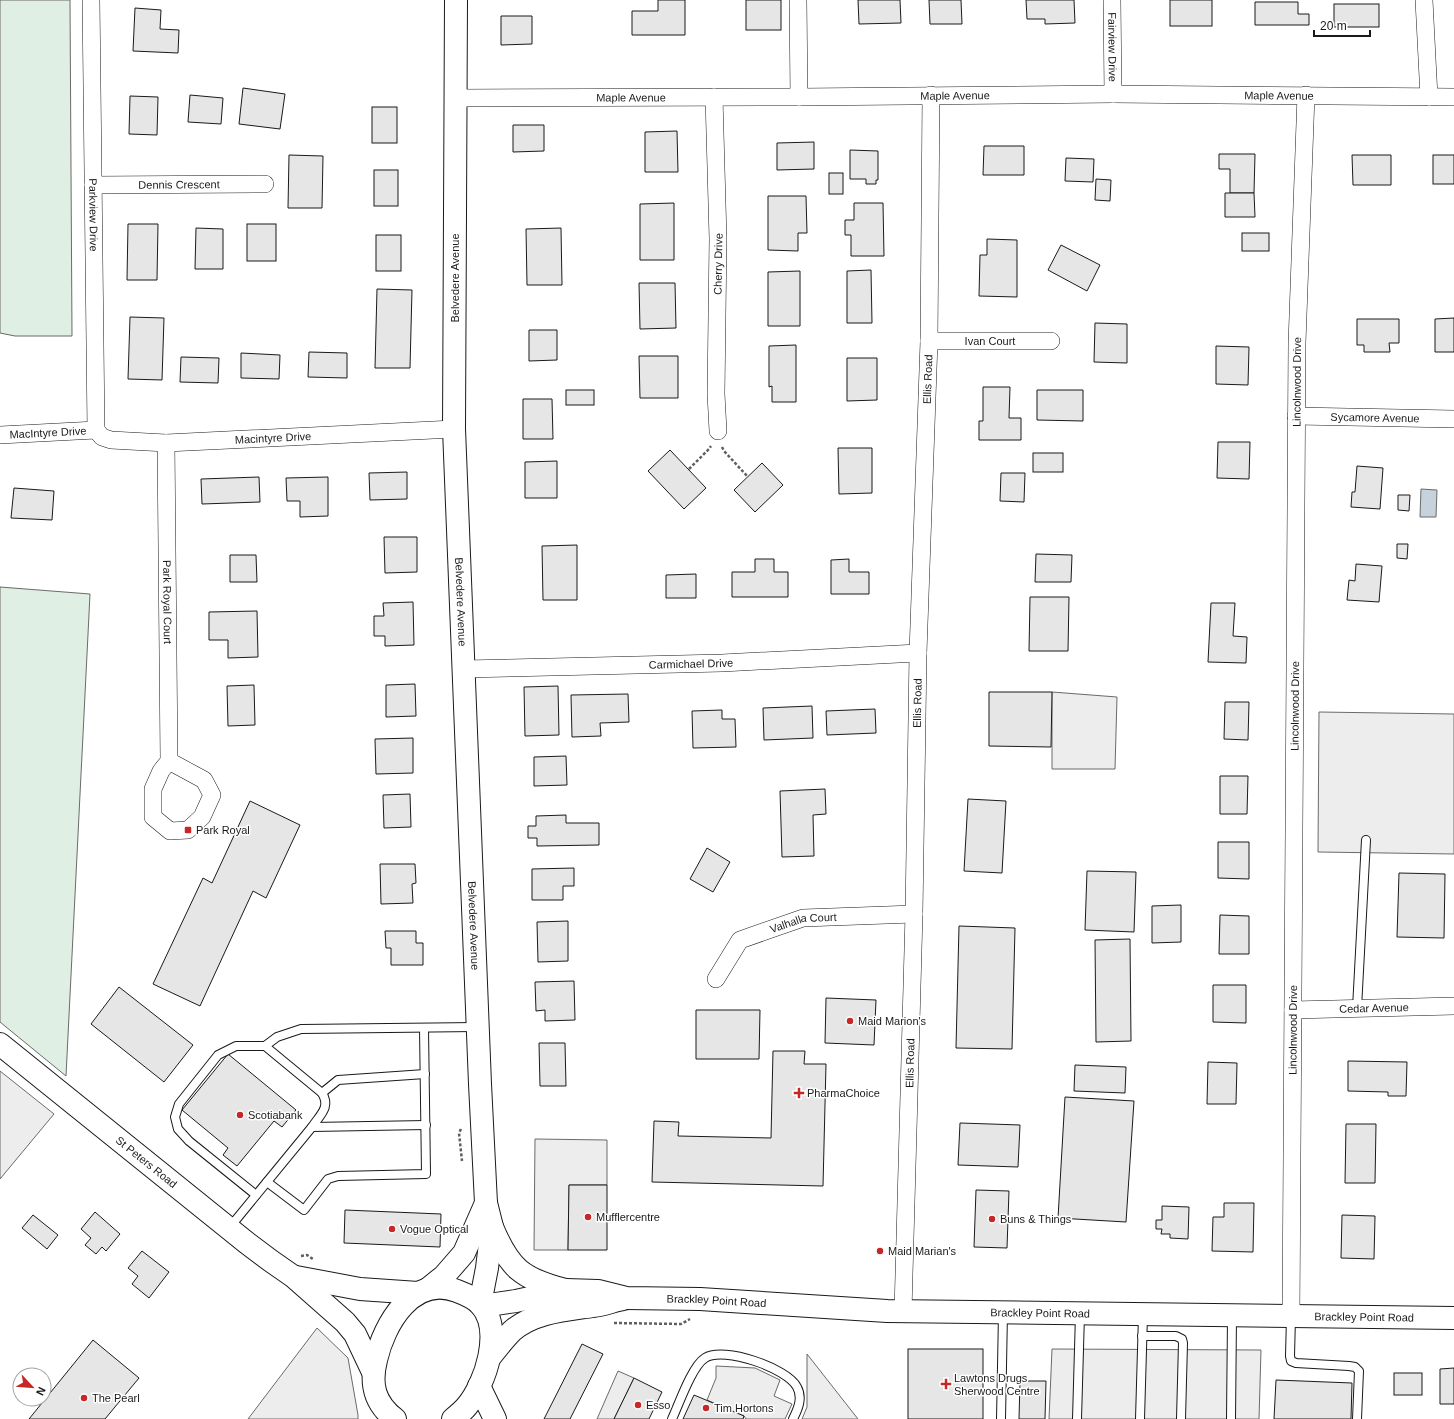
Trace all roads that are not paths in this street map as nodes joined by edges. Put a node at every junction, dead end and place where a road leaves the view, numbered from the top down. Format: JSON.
{"nodes":[{"id":1,"x":91,"y":0,"type":"edge"},
{"id":2,"x":456,"y":0,"type":"edge"},
{"id":3,"x":798,"y":0,"type":"edge"},
{"id":4,"x":1112,"y":0,"type":"edge"},
{"id":5,"x":1424,"y":0,"type":"edge"},
{"id":6,"x":1113,"y":94,"type":"junction"},
{"id":7,"x":932,"y":95,"type":"junction"},
{"id":8,"x":1306,"y":95,"type":"junction"},
{"id":9,"x":714,"y":97,"type":"junction"},
{"id":10,"x":799,"y":97,"type":"junction"},
{"id":11,"x":1429,"y":97,"type":"junction"},
{"id":12,"x":1454,"y":97,"type":"edge"},
{"id":13,"x":456,"y":98,"type":"junction"},
{"id":14,"x":265,"y":184,"type":"dead end"},
{"id":15,"x":93,"y":185,"type":"junction"},
{"id":16,"x":1051,"y":340,"type":"dead end"},
{"id":17,"x":929,"y":341,"type":"junction"},
{"id":18,"x":1296,"y":416,"type":"junction"},
{"id":19,"x":1454,"y":419,"type":"edge"},
{"id":20,"x":454,"y":429,"type":"junction"},
{"id":21,"x":96,"y":430,"type":"junction"},
{"id":22,"x":718,"y":431,"type":"road end"},
{"id":23,"x":0,"y":435,"type":"edge"},
{"id":24,"x":166,"y":443,"type":"junction"},
{"id":25,"x":918,"y":653,"type":"junction"},
{"id":26,"x":464,"y":669,"type":"junction"},
{"id":27,"x":169,"y":761,"type":"dead end"},
{"id":28,"x":1366,"y":840,"type":"dead end"},
{"id":29,"x":914,"y":914,"type":"junction"},
{"id":30,"x":716,"y":979,"type":"dead end"},
{"id":31,"x":1454,"y":1006,"type":"edge"},
{"id":32,"x":1358,"y":1008,"type":"junction"},
{"id":33,"x":1293,"y":1010,"type":"junction"},
{"id":34,"x":477,"y":1027,"type":"junction"},
{"id":35,"x":424,"y":1028,"type":"junction"},
{"id":36,"x":0,"y":1044,"type":"edge"},
{"id":37,"x":265,"y":1046,"type":"junction"},
{"id":38,"x":425,"y":1074,"type":"junction"},
{"id":39,"x":322,"y":1093,"type":"junction"},
{"id":40,"x":426,"y":1125,"type":"junction"},
{"id":41,"x":312,"y":1127,"type":"junction"},
{"id":42,"x":267,"y":1182,"type":"junction"},
{"id":43,"x":256,"y":1195,"type":"junction"},
{"id":44,"x":486,"y":1203,"type":"junction"},
{"id":45,"x":492,"y":1227,"type":"junction"},
{"id":46,"x":229,"y":1228,"type":"junction"},
{"id":47,"x":294,"y":1277,"type":"junction"},
{"id":48,"x":424,"y":1290,"type":"junction"},
{"id":49,"x":566,"y":1290,"type":"junction"},
{"id":50,"x":626,"y":1298,"type":"junction"},
{"id":51,"x":481,"y":1305,"type":"junction"},
{"id":52,"x":903,"y":1311,"type":"junction"},
{"id":53,"x":1003,"y":1312,"type":"junction"},
{"id":54,"x":1080,"y":1313,"type":"junction"},
{"id":55,"x":1142,"y":1314,"type":"junction"},
{"id":56,"x":1232,"y":1316,"type":"junction"},
{"id":57,"x":1291,"y":1317,"type":"junction"},
{"id":58,"x":1454,"y":1318,"type":"edge"},
{"id":59,"x":1142,"y":1336,"type":"junction"},
{"id":60,"x":490,"y":1356,"type":"junction"},
{"id":61,"x":373,"y":1372,"type":"junction"},
{"id":62,"x":479,"y":1386,"type":"junction"},
{"id":63,"x":377,"y":1409,"type":"edge"},
{"id":64,"x":394,"y":1419,"type":"edge"},
{"id":65,"x":454,"y":1419,"type":"edge"},
{"id":66,"x":495,"y":1419,"type":"edge"},
{"id":67,"x":672,"y":1419,"type":"edge"},
{"id":68,"x":793,"y":1419,"type":"edge"},
{"id":69,"x":1001,"y":1419,"type":"edge"},
{"id":70,"x":1077,"y":1419,"type":"edge"},
{"id":71,"x":1140,"y":1419,"type":"edge"},
{"id":72,"x":1181,"y":1419,"type":"edge"},
{"id":73,"x":1231,"y":1419,"type":"edge"},
{"id":74,"x":1357,"y":1419,"type":"edge"}],
"edges":[{"from":1,"to":15,"type":"street","name":"Parkview Drive"},
{"from":2,"to":13,"type":"main road","name":"Belvedere Avenue"},
{"from":3,"to":10,"type":"street"},
{"from":4,"to":6,"type":"street","name":"Fairview Drive"},
{"from":5,"to":11,"type":"street"},
{"from":6,"to":7,"type":"street","name":"Maple Avenue"},
{"from":6,"to":8,"type":"street","name":"Maple Avenue"},
{"from":7,"to":10,"type":"street","name":"Maple Avenue"},
{"from":7,"to":17,"type":"street","name":"Ellis Road"},
{"from":8,"to":11,"type":"street","name":"Maple Avenue"},
{"from":8,"to":18,"type":"street","name":"Lincolnwood Drive"},
{"from":9,"to":10,"type":"street","name":"Maple Avenue"},
{"from":9,"to":13,"type":"street","name":"Maple Avenue"},
{"from":9,"to":22,"type":"street","name":"Cherry Drive"},
{"from":11,"to":12,"type":"street","name":"Maple Avenue"},
{"from":13,"to":20,"type":"main road","name":"Belvedere Avenue"},
{"from":14,"to":15,"type":"street","name":"Dennis Crescent"},
{"from":15,"to":21,"type":"street","name":"Parkview Drive"},
{"from":16,"to":17,"type":"street","name":"Ivan Court"},
{"from":17,"to":25,"type":"street","name":"Ellis Road"},
{"from":18,"to":19,"type":"street","name":"Sycamore Avenue"},
{"from":18,"to":33,"type":"street","name":"Lincolnwood Drive"},
{"from":20,"to":24,"type":"street","name":"Macintyre Drive"},
{"from":20,"to":26,"type":"main road","name":"Belvedere Avenue"},
{"from":21,"to":23,"type":"street","name":"MacIntyre Drive"},
{"from":21,"to":24,"type":"street","name":"Macintyre Drive"},
{"from":24,"to":27,"type":"street","name":"Park Royal Court"},
{"from":25,"to":26,"type":"street","name":"Carmichael Drive"},
{"from":25,"to":29,"type":"street","name":"Ellis Road"},
{"from":26,"to":34,"type":"main road","name":"Belvedere Avenue"},
{"from":28,"to":32,"type":"lane"},
{"from":29,"to":30,"type":"street","name":"Valhalla Court"},
{"from":29,"to":52,"type":"street","name":"Ellis Road"},
{"from":31,"to":32,"type":"street","name":"Cedar Avenue"},
{"from":32,"to":33,"type":"street","name":"Cedar Avenue"},
{"from":33,"to":57,"type":"street","name":"Lincolnwood Drive"},
{"from":34,"to":35,"type":"lane"},
{"from":34,"to":44,"type":"main road","name":"Belvedere Avenue"},
{"from":35,"to":37,"type":"lane"},
{"from":35,"to":38,"type":"lane"},
{"from":36,"to":46,"type":"main road","name":"St Peters Road"},
{"from":37,"to":39,"type":"lane"},
{"from":37,"to":43,"type":"lane"},
{"from":38,"to":39,"type":"lane"},
{"from":38,"to":40,"type":"lane"},
{"from":39,"to":41,"type":"lane"},
{"from":40,"to":41,"type":"lane"},
{"from":40,"to":42,"type":"lane"},
{"from":41,"to":42,"type":"lane"},
{"from":42,"to":43,"type":"lane"},
{"from":43,"to":46,"type":"lane"},
{"from":44,"to":45,"type":"main road","name":"Belvedere Avenue"},
{"from":44,"to":48,"type":"main road","name":"Belvedere Avenue"},
{"from":45,"to":49,"type":"main road"},
{"from":45,"to":51,"type":"main road","name":"Belvedere Avenue"},
{"from":46,"to":47,"type":"main road","name":"St Peters Road"},
{"from":47,"to":48,"type":"main road","name":"St Peters Road"},
{"from":47,"to":61,"type":"main road","name":"St Peters Road"},
{"from":48,"to":51,"type":"main road","name":"St Peters Road"},
{"from":48,"to":61,"type":"main road","name":"Belvedere Avenue"},
{"from":49,"to":50,"type":"main road","name":"Brackley Point Road"},
{"from":49,"to":51,"type":"main road","name":"Brackley Point Road"},
{"from":50,"to":52,"type":"main road","name":"Brackley Point Road"},
{"from":50,"to":60,"type":"main road","name":"Brackley Point Road"},
{"from":51,"to":60,"type":"main road"},
{"from":52,"to":53,"type":"main road","name":"Brackley Point Road"},
{"from":53,"to":54,"type":"main road","name":"Brackley Point Road"},
{"from":53,"to":69,"type":"lane"},
{"from":54,"to":55,"type":"main road","name":"Brackley Point Road"},
{"from":54,"to":70,"type":"lane"},
{"from":55,"to":56,"type":"main road","name":"Brackley Point Road"},
{"from":55,"to":59,"type":"lane"},
{"from":56,"to":57,"type":"main road","name":"Brackley Point Road"},
{"from":56,"to":73,"type":"lane"},
{"from":57,"to":58,"type":"main road","name":"Brackley Point Road"},
{"from":57,"to":74,"type":"lane"},
{"from":59,"to":71,"type":"lane"},
{"from":59,"to":72,"type":"lane"},
{"from":60,"to":62,"type":"main road"},
{"from":61,"to":63,"type":"main road"},
{"from":62,"to":65,"type":"main road"},
{"from":62,"to":66,"type":"main road"},
{"from":63,"to":64,"type":"main road"},
{"from":67,"to":68,"type":"lane"}]}
